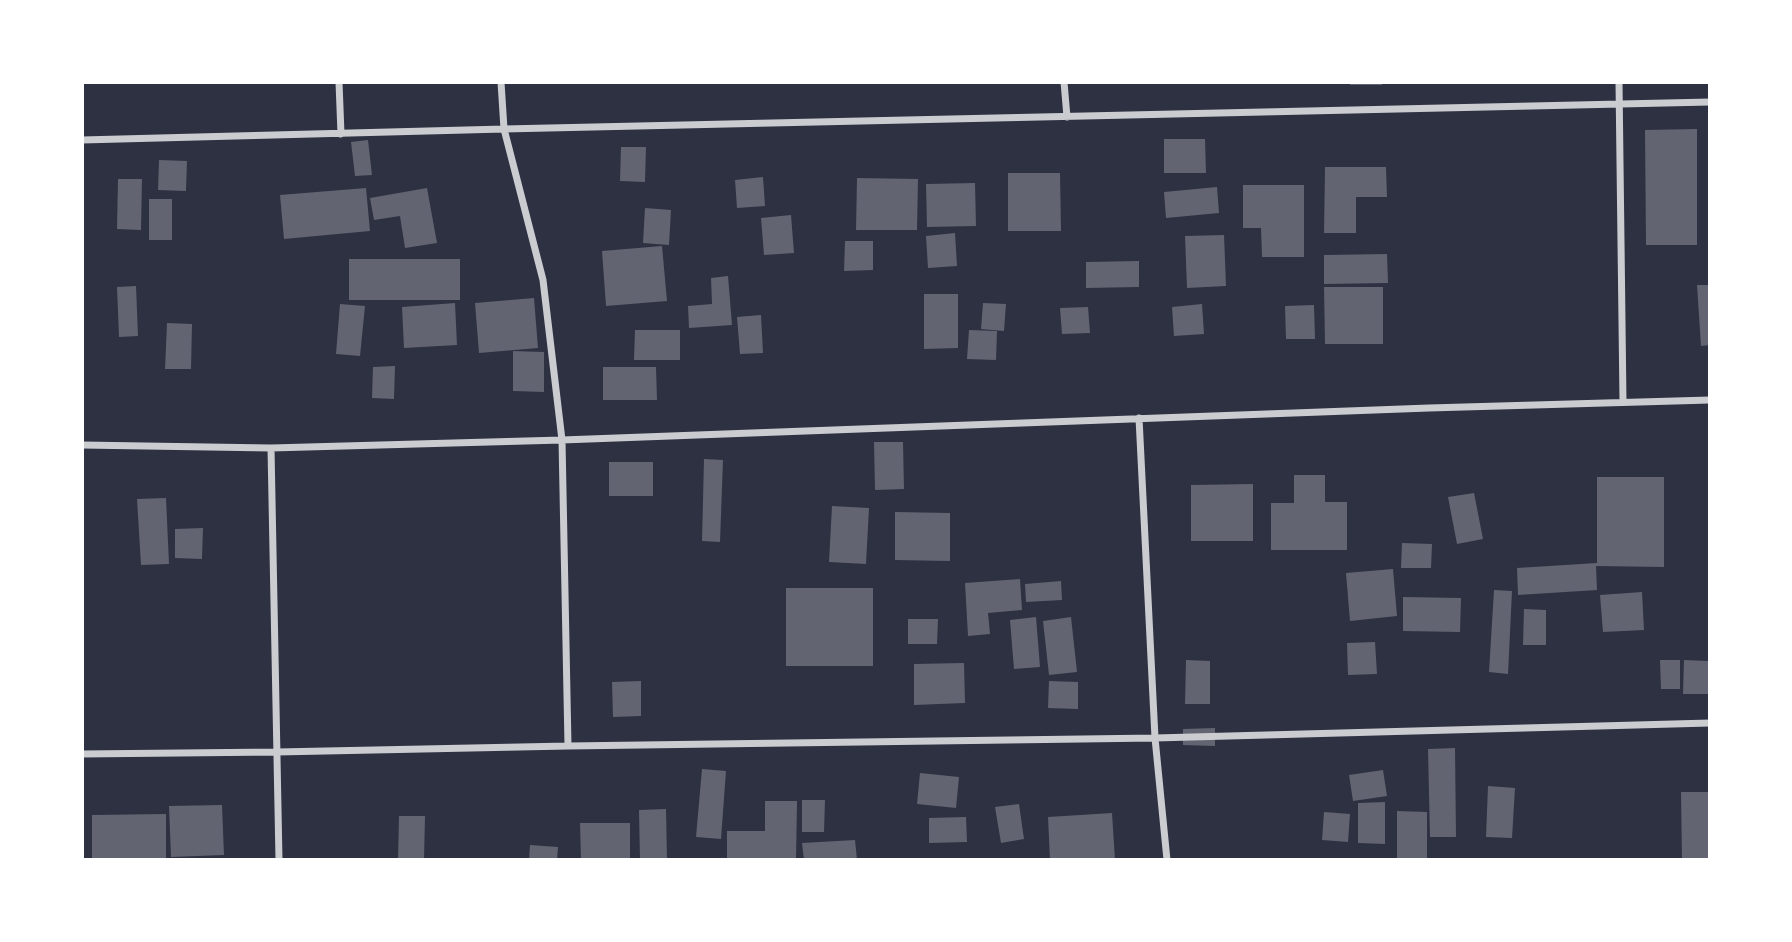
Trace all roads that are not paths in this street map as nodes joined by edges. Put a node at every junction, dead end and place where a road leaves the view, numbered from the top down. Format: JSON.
{"nodes":[{"id":1,"x":340,"y":82,"type":"edge"},
{"id":2,"x":501,"y":82,"type":"edge"},
{"id":3,"x":1064,"y":82,"type":"edge"},
{"id":4,"x":1619,"y":82,"type":"edge"},
{"id":5,"x":1710,"y":102,"type":"edge"},
{"id":6,"x":1619,"y":104,"type":"junction"},
{"id":7,"x":1067,"y":117,"type":"junction"},
{"id":8,"x":504,"y":129,"type":"junction"},
{"id":9,"x":341,"y":134,"type":"junction"},
{"id":10,"x":82,"y":140,"type":"edge"},
{"id":11,"x":1710,"y":400,"type":"edge"},
{"id":12,"x":1623,"y":402,"type":"junction"},
{"id":13,"x":1139,"y":418,"type":"junction"},
{"id":14,"x":562,"y":440,"type":"junction"},
{"id":15,"x":82,"y":445,"type":"edge"},
{"id":16,"x":271,"y":448,"type":"junction"},
{"id":17,"x":1710,"y":723,"type":"edge"},
{"id":18,"x":1155,"y":738,"type":"junction"},
{"id":19,"x":568,"y":746,"type":"junction"},
{"id":20,"x":278,"y":752,"type":"junction"},
{"id":21,"x":82,"y":754,"type":"edge"},
{"id":22,"x":279,"y":860,"type":"edge"},
{"id":23,"x":1167,"y":860,"type":"edge"}],
"edges":[{"from":1,"to":9,"type":"street"},
{"from":2,"to":8,"type":"street"},
{"from":3,"to":7,"type":"street"},
{"from":4,"to":6,"type":"street"},
{"from":5,"to":6,"type":"street"},
{"from":6,"to":7,"type":"street"},
{"from":6,"to":12,"type":"street"},
{"from":7,"to":8,"type":"street"},
{"from":8,"to":9,"type":"street"},
{"from":8,"to":14,"type":"street"},
{"from":9,"to":10,"type":"street"},
{"from":11,"to":12,"type":"street"},
{"from":12,"to":13,"type":"street"},
{"from":13,"to":14,"type":"street"},
{"from":13,"to":18,"type":"street"},
{"from":14,"to":16,"type":"street"},
{"from":14,"to":19,"type":"street"},
{"from":15,"to":16,"type":"street"},
{"from":16,"to":20,"type":"street"},
{"from":17,"to":18,"type":"street"},
{"from":18,"to":19,"type":"street"},
{"from":18,"to":23,"type":"street"},
{"from":19,"to":20,"type":"street"},
{"from":20,"to":21,"type":"street"},
{"from":20,"to":22,"type":"street"}]}
